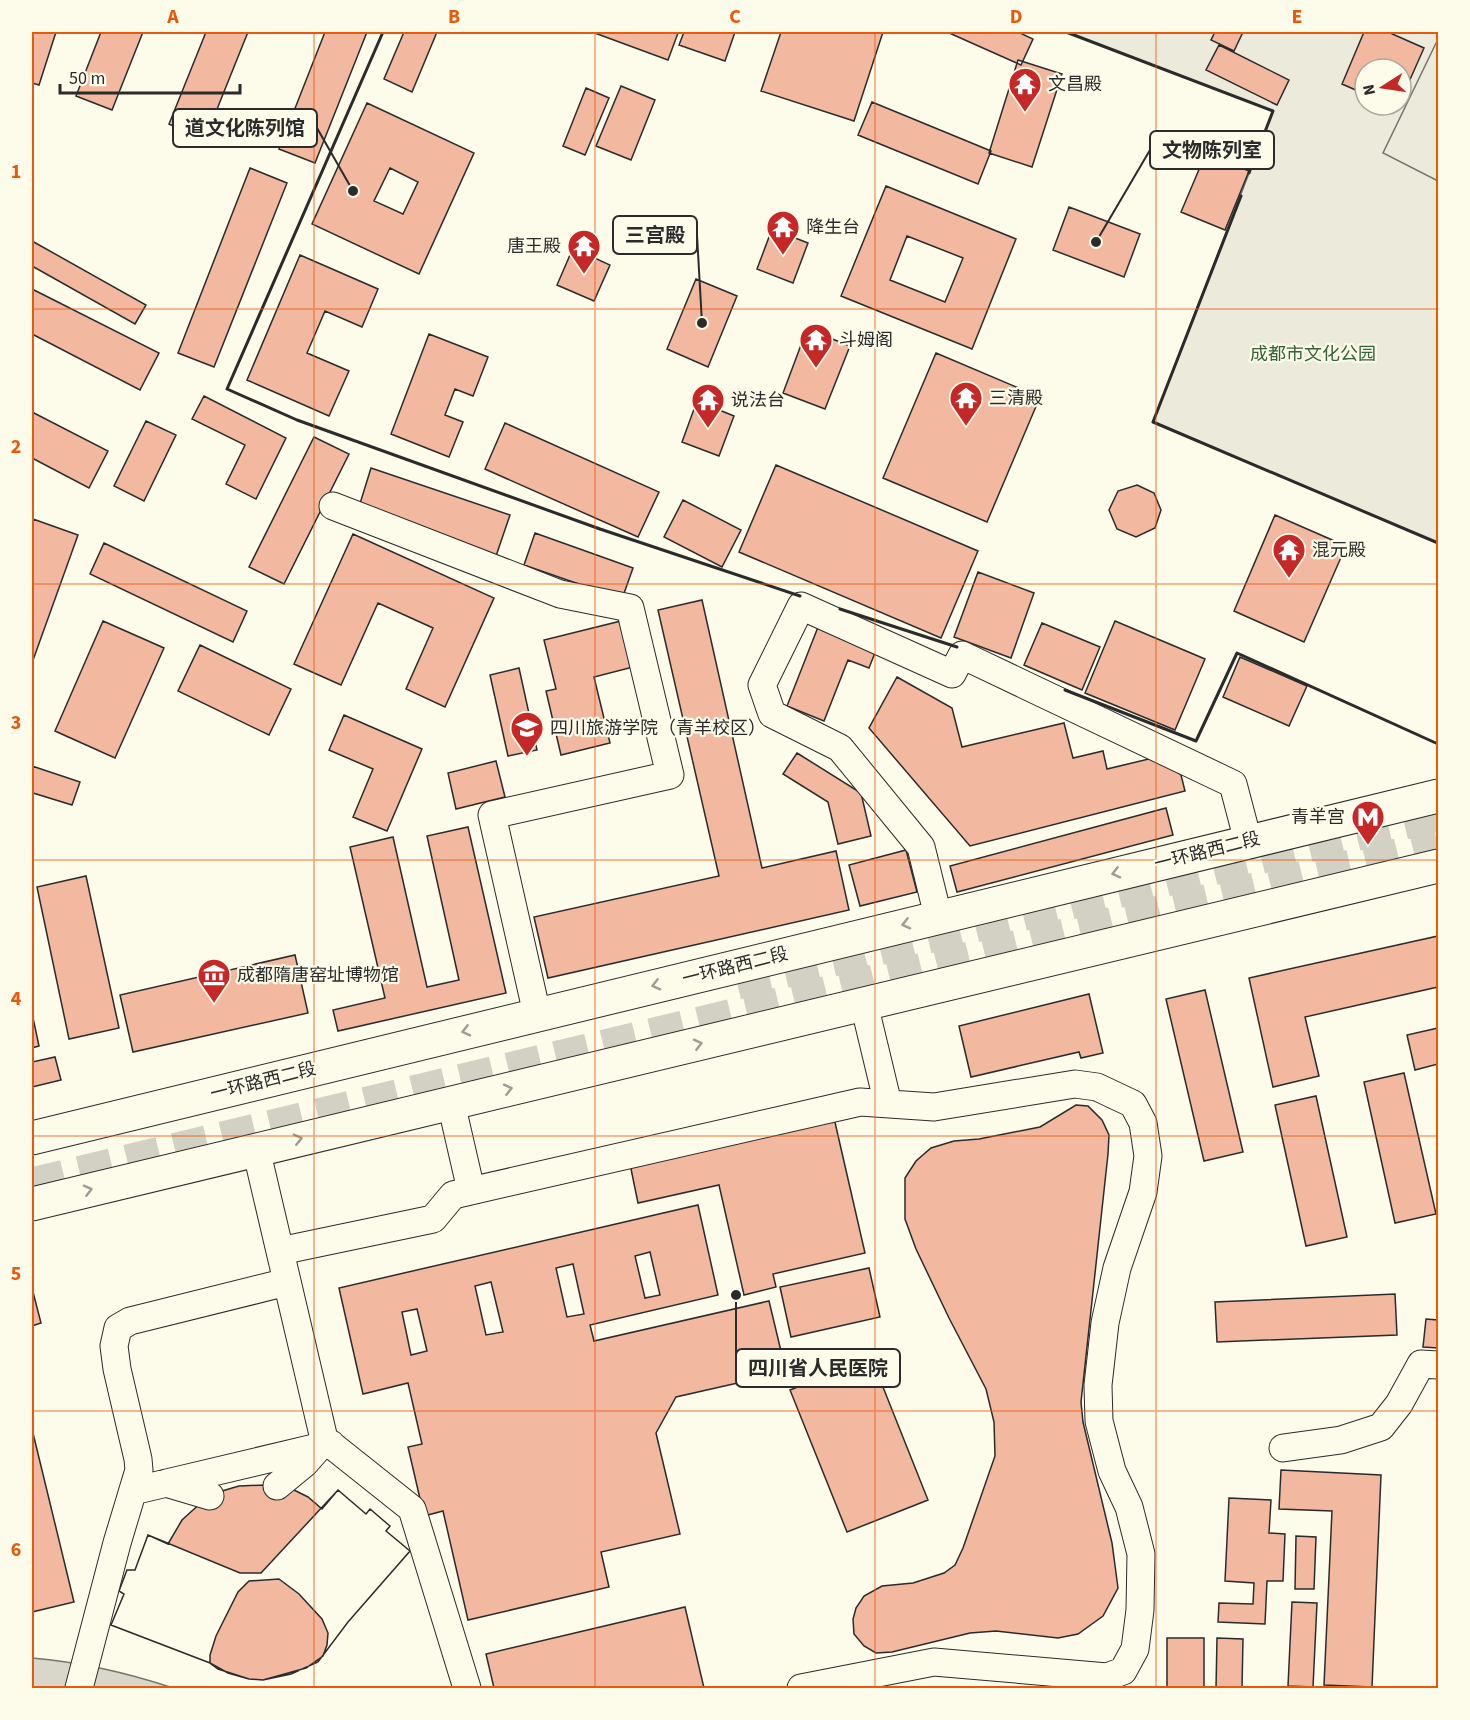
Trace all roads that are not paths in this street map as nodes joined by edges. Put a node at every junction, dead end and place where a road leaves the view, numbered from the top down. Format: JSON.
{"nodes":[{"id":1,"x":333,"y":506,"type":"dead end"},
{"id":2,"x":1438,"y":796,"type":"edge"},
{"id":3,"x":1248,"y":841,"type":"junction"},
{"id":4,"x":1438,"y":866,"type":"edge"},
{"id":5,"x":938,"y":916,"type":"junction"},
{"id":6,"x":864,"y":1004,"type":"junction"},
{"id":7,"x":537,"y":1014,"type":"junction"},
{"id":8,"x":451,"y":1103,"type":"junction"},
{"id":9,"x":888,"y":1104,"type":"junction"},
{"id":10,"x":32,"y":1138,"type":"edge"},
{"id":11,"x":256,"y":1149,"type":"junction"},
{"id":12,"x":471,"y":1190,"type":"junction"},
{"id":13,"x":32,"y":1204,"type":"edge"},
{"id":14,"x":280,"y":1251,"type":"junction"},
{"id":15,"x":287,"y":1282,"type":"junction"},
{"id":16,"x":1438,"y":1365,"type":"edge"},
{"id":17,"x":325,"y":1445,"type":"junction"},
{"id":18,"x":1284,"y":1448,"type":"dead end"},
{"id":19,"x":165,"y":1483,"type":"junction"},
{"id":20,"x":277,"y":1486,"type":"dead end"},
{"id":21,"x":133,"y":1491,"type":"junction"},
{"id":22,"x":210,"y":1496,"type":"dead end"},
{"id":23,"x":79,"y":1689,"type":"edge"},
{"id":24,"x":467,"y":1689,"type":"edge"},
{"id":25,"x":801,"y":1689,"type":"edge"}],
"edges":[{"from":1,"to":7,"type":"lane"},
{"from":2,"to":3,"type":"main road","name":"一环路西二段"},
{"from":3,"to":5,"type":"main road","name":"一环路西二段","one_way":true},
{"from":3,"to":5,"type":"lane"},
{"from":4,"to":6,"type":"main road"},
{"from":5,"to":7,"type":"main road","name":"一环路西二段","one_way":true},
{"from":8,"to":6,"type":"main road","one_way":true},
{"from":6,"to":9,"type":"lane"},
{"from":7,"to":10,"type":"main road","name":"一环路西二段","one_way":true},
{"from":11,"to":8,"type":"main road","one_way":true},
{"from":8,"to":12,"type":"lane"},
{"from":9,"to":12,"type":"lane"},
{"from":9,"to":25,"type":"lane"},
{"from":13,"to":11,"type":"main road","one_way":true},
{"from":11,"to":14,"type":"lane"},
{"from":12,"to":14,"type":"lane"},
{"from":14,"to":15,"type":"lane"},
{"from":15,"to":17,"type":"lane"},
{"from":15,"to":21,"type":"lane"},
{"from":16,"to":18,"type":"lane"},
{"from":17,"to":19,"type":"lane"},
{"from":17,"to":20,"type":"lane"},
{"from":17,"to":24,"type":"lane"},
{"from":19,"to":21,"type":"lane"},
{"from":19,"to":22,"type":"lane"},
{"from":21,"to":23,"type":"lane"}]}
